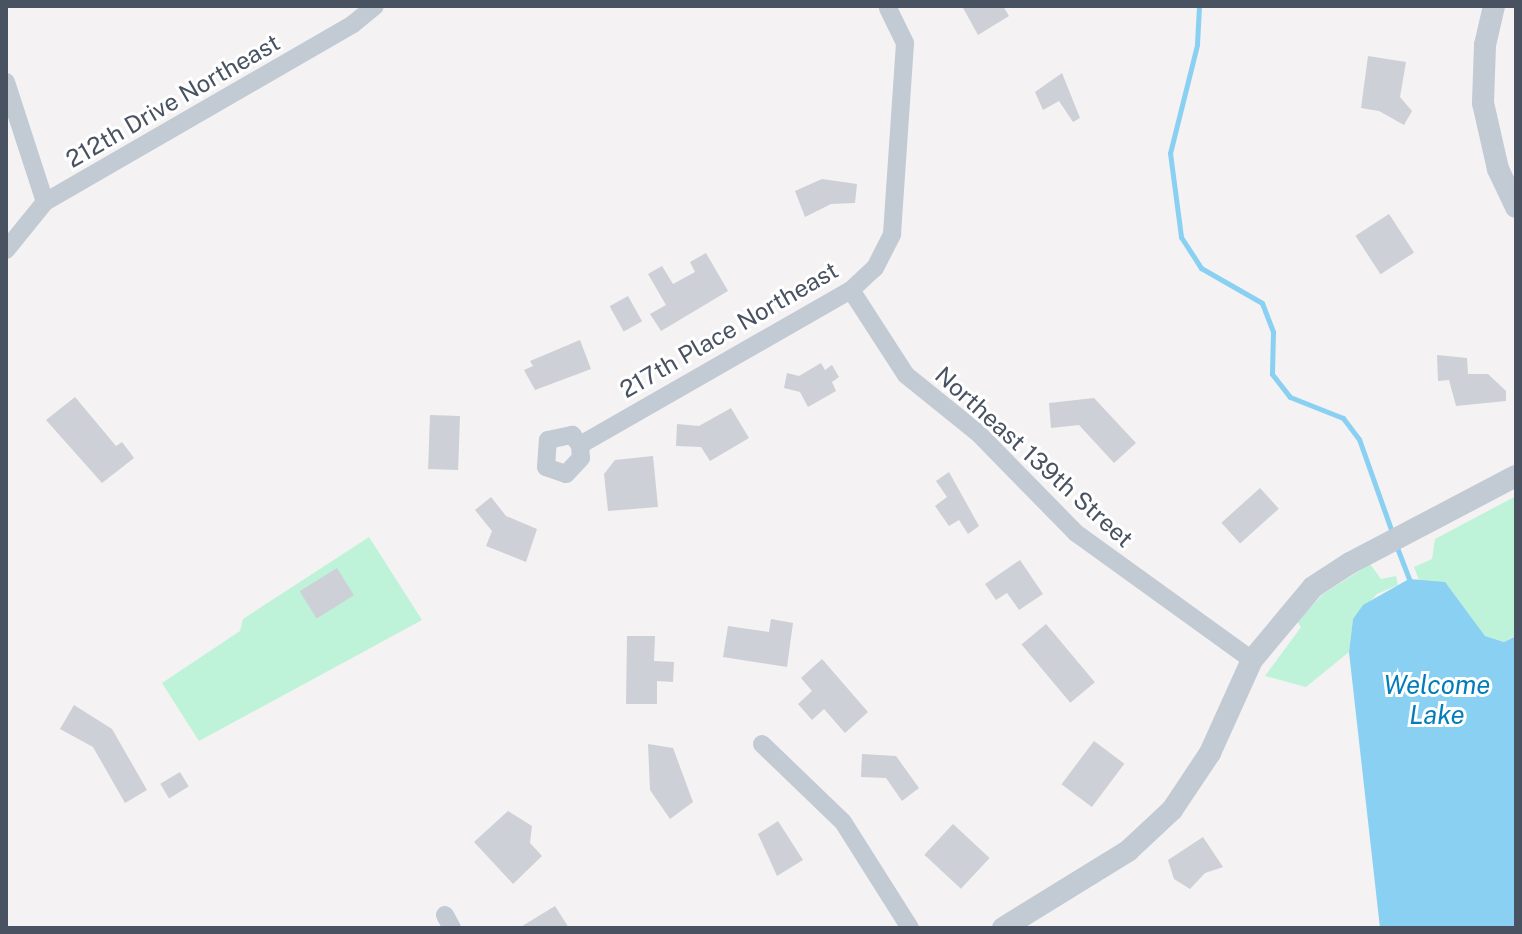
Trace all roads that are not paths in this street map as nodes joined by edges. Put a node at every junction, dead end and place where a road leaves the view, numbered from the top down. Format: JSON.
{"nodes":[{"id":1,"x":375,"y":6,"type":"edge"},
{"id":2,"x":1494,"y":6,"type":"edge"},
{"id":3,"x":888,"y":8,"type":"dead end"},
{"id":4,"x":6,"y":82,"type":"edge"},
{"id":5,"x":45,"y":202,"type":"junction"},
{"id":6,"x":1516,"y":207,"type":"edge"},
{"id":7,"x":6,"y":250,"type":"edge"},
{"id":8,"x":851,"y":290,"type":"junction"},
{"id":9,"x":580,"y":445,"type":"dead end"},
{"id":10,"x":1516,"y":476,"type":"edge"},
{"id":11,"x":1252,"y":660,"type":"junction"},
{"id":12,"x":762,"y":744,"type":"dead end"},
{"id":13,"x":910,"y":928,"type":"edge"},
{"id":14,"x":1003,"y":928,"type":"edge"}],
"edges":[{"from":1,"to":5,"type":"street","name":"212th Drive Northeast"},
{"from":2,"to":6,"type":"street"},
{"from":3,"to":8,"type":"street","name":"217th Place Northeast"},
{"from":4,"to":5,"type":"street"},
{"from":5,"to":7,"type":"street","name":"212th Drive Northeast"},
{"from":8,"to":9,"type":"street","name":"217th Place Northeast"},
{"from":8,"to":11,"type":"street","name":"Northeast 139th Street"},
{"from":10,"to":11,"type":"street"},
{"from":11,"to":14,"type":"street"},
{"from":12,"to":13,"type":"street"}]}
